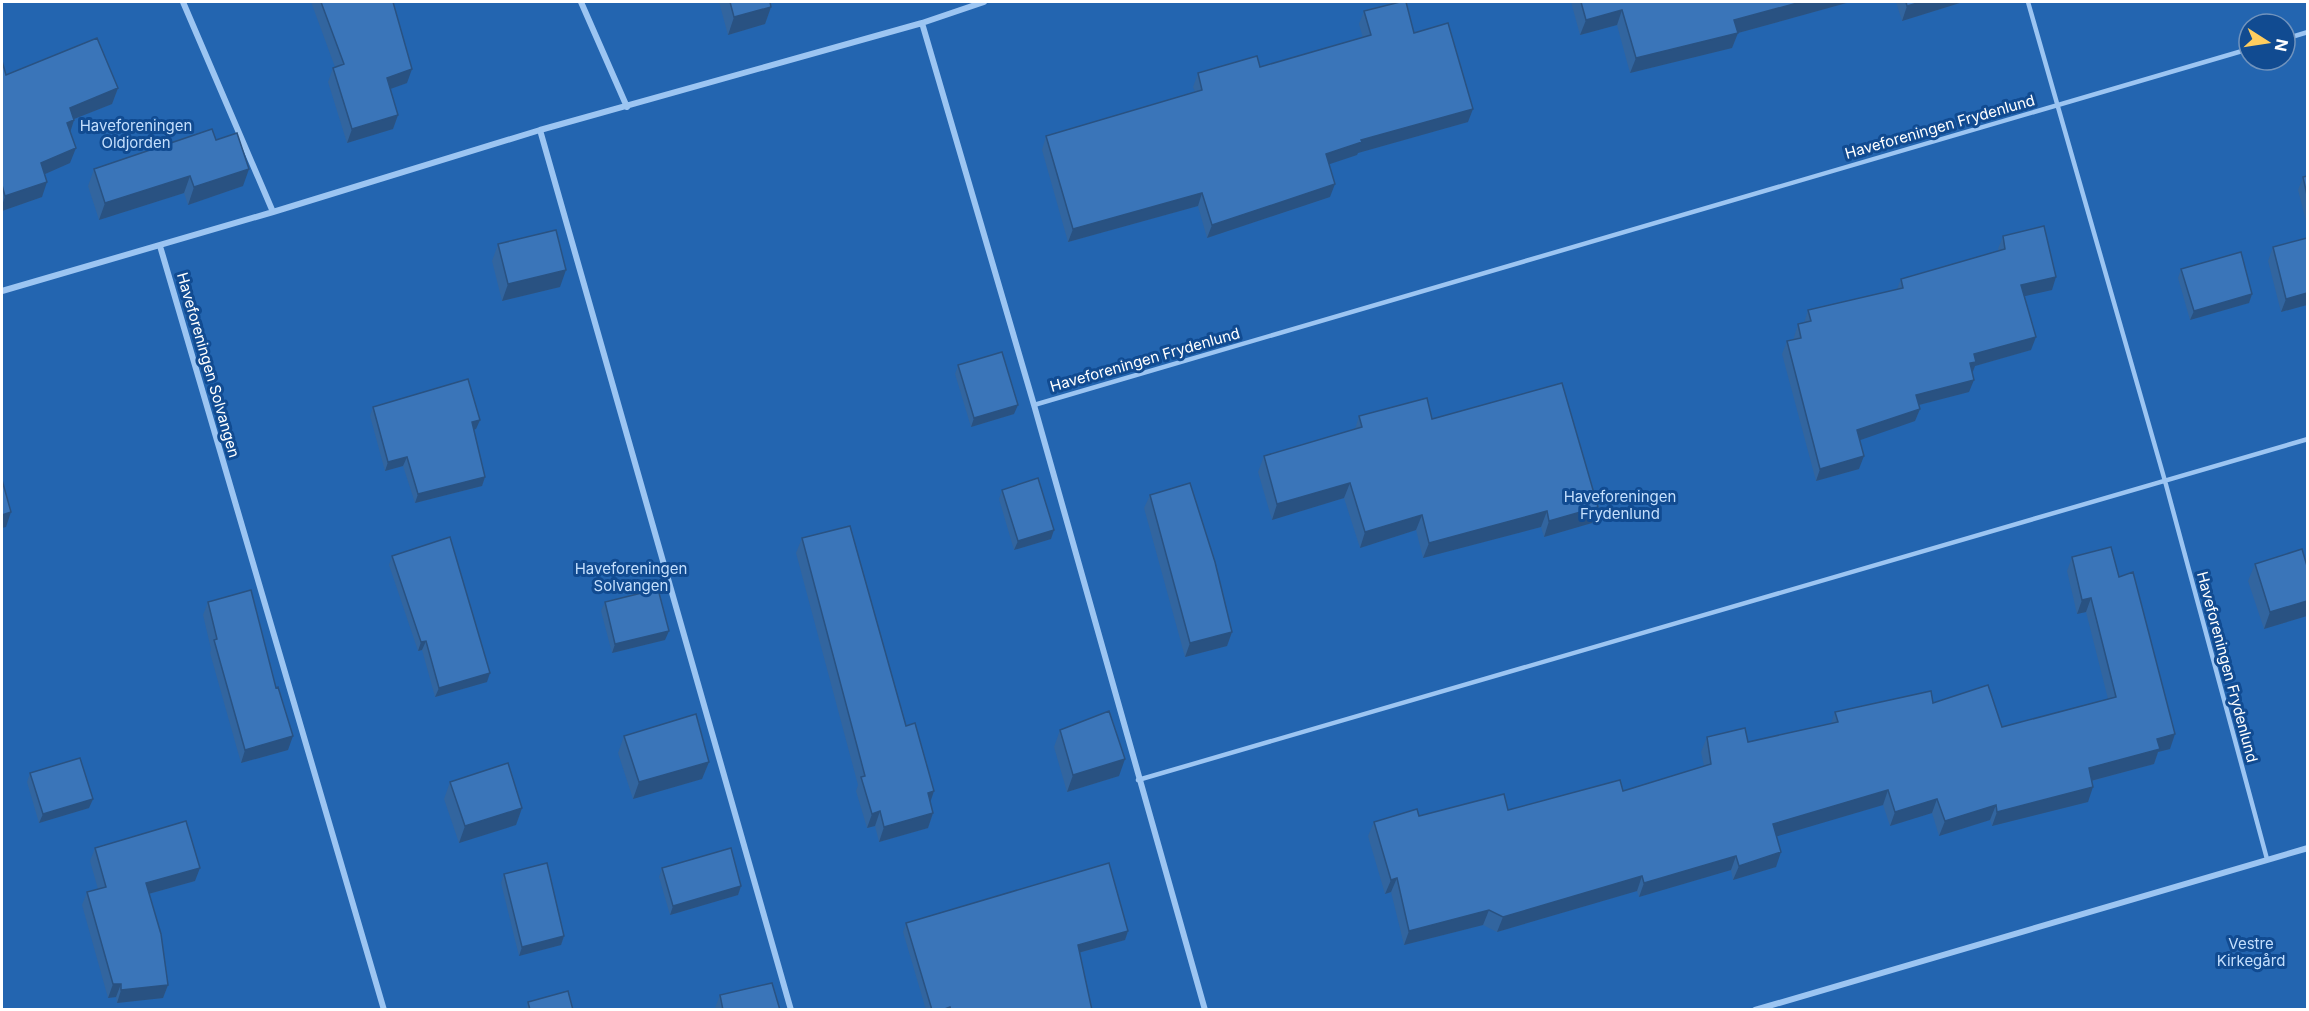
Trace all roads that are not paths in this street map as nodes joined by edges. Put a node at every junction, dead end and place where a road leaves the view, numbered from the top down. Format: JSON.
{"nodes":[{"id":1,"x":183,"y":2,"type":"edge"},
{"id":2,"x":581,"y":2,"type":"edge"},
{"id":3,"x":974,"y":2,"type":"edge"},
{"id":4,"x":984,"y":2,"type":"edge"},
{"id":5,"x":2028,"y":2,"type":"edge"},
{"id":6,"x":922,"y":23,"type":"junction"},
{"id":7,"x":2237,"y":53,"type":"edge"},
{"id":8,"x":2058,"y":105,"type":"junction"},
{"id":9,"x":627,"y":107,"type":"junction"},
{"id":10,"x":540,"y":130,"type":"junction"},
{"id":11,"x":273,"y":212,"type":"junction"},
{"id":12,"x":160,"y":246,"type":"junction"},
{"id":13,"x":2,"y":291,"type":"edge"},
{"id":14,"x":1034,"y":405,"type":"junction"},
{"id":15,"x":2307,"y":439,"type":"edge"},
{"id":16,"x":2165,"y":481,"type":"junction"},
{"id":17,"x":1138,"y":780,"type":"junction"},
{"id":18,"x":2307,"y":848,"type":"edge"},
{"id":19,"x":2267,"y":859,"type":"junction"},
{"id":20,"x":384,"y":1010,"type":"edge"},
{"id":21,"x":791,"y":1010,"type":"edge"},
{"id":22,"x":1204,"y":1010,"type":"edge"},
{"id":23,"x":1755,"y":1010,"type":"edge"}],
"edges":[{"from":1,"to":11,"type":"street"},
{"from":2,"to":9,"type":"street"},
{"from":3,"to":4,"type":"street"},
{"from":3,"to":6,"type":"street"},
{"from":5,"to":8,"type":"lane","name":"Haveforeningen Frydenlund"},
{"from":6,"to":9,"type":"street"},
{"from":6,"to":14,"type":"street"},
{"from":7,"to":8,"type":"lane","name":"Haveforeningen Frydenlund"},
{"from":8,"to":14,"type":"lane","name":"Haveforeningen Frydenlund"},
{"from":8,"to":16,"type":"lane","name":"Haveforeningen Frydenlund"},
{"from":9,"to":10,"type":"street"},
{"from":10,"to":11,"type":"street"},
{"from":10,"to":21,"type":"street"},
{"from":11,"to":12,"type":"street"},
{"from":12,"to":13,"type":"street"},
{"from":12,"to":20,"type":"street","name":"Haveforeningen Solvangen"},
{"from":14,"to":17,"type":"street"},
{"from":15,"to":16,"type":"lane"},
{"from":16,"to":17,"type":"lane"},
{"from":16,"to":19,"type":"lane","name":"Haveforeningen Frydenlund"},
{"from":17,"to":22,"type":"street"},
{"from":18,"to":19,"type":"street"},
{"from":19,"to":23,"type":"street"}]}
